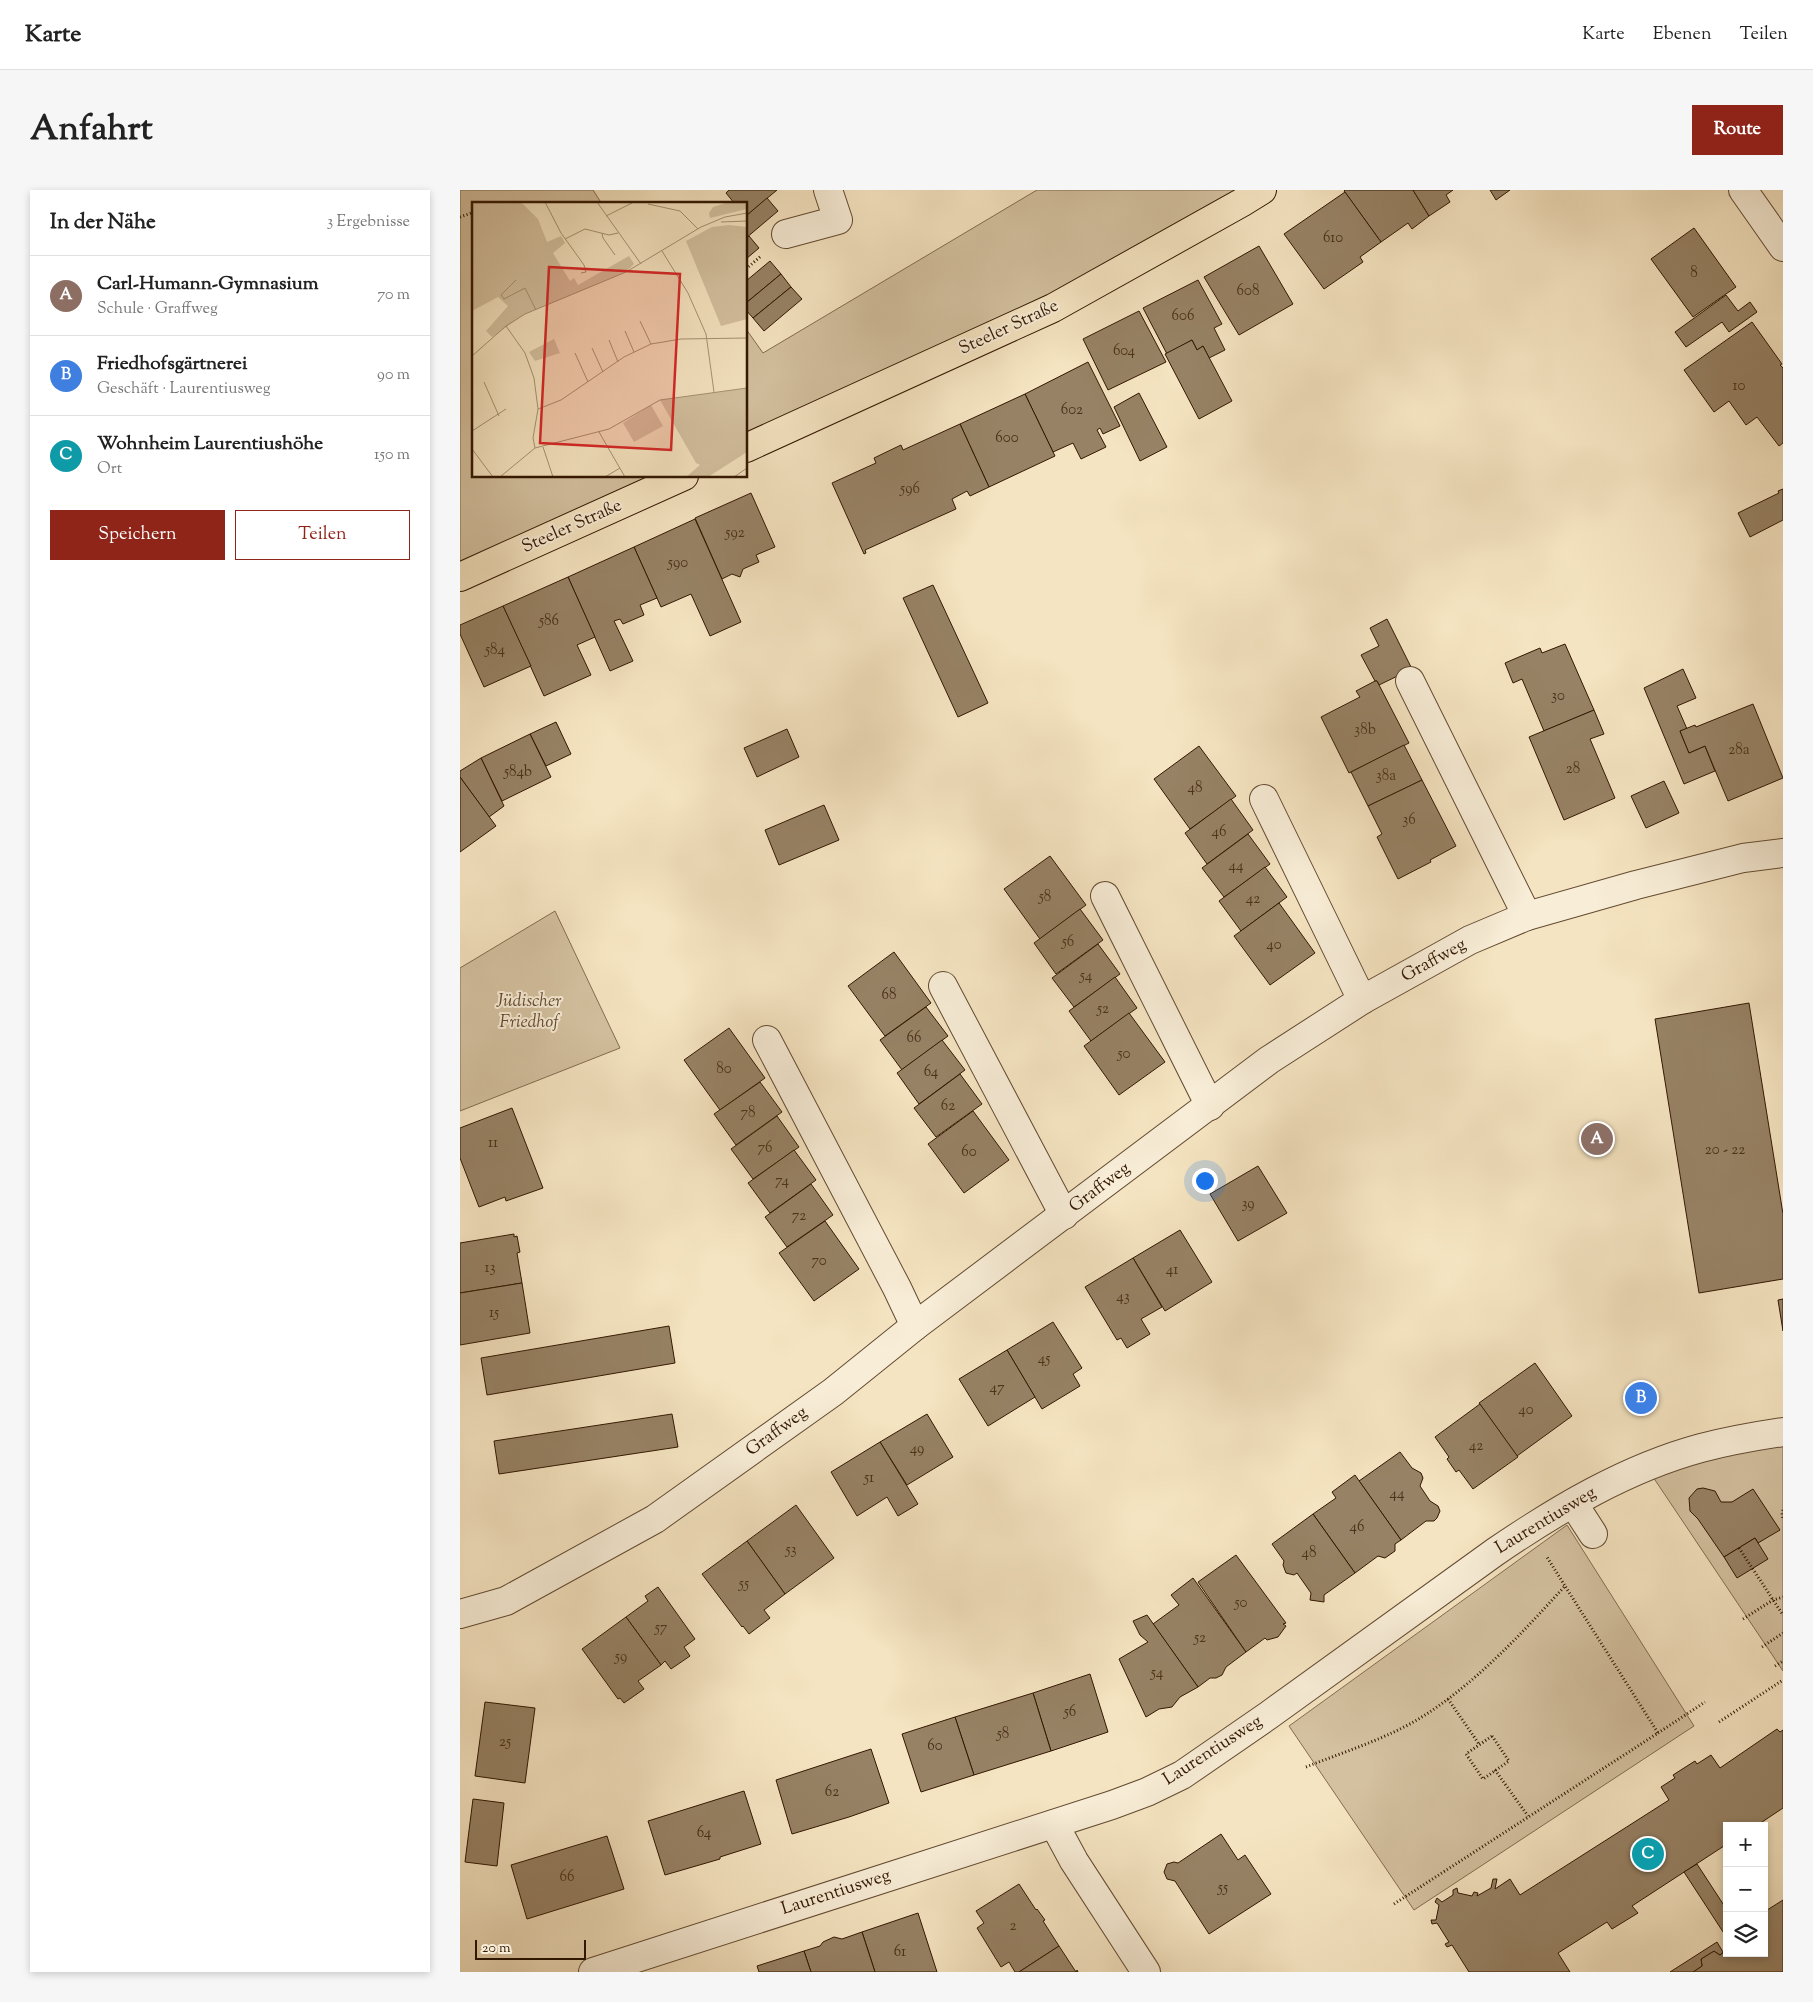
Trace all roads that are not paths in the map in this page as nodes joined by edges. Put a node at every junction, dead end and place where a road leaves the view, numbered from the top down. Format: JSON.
{"nodes":[{"id":1,"x":828,"y":190,"type":"edge"},
{"id":2,"x":1262,"y":190,"type":"edge"},
{"id":3,"x":1743,"y":190,"type":"edge"},
{"id":4,"x":786,"y":234,"type":"dead end"},
{"id":5,"x":1783,"y":247,"type":"edge"},
{"id":6,"x":748,"y":447,"type":"edge"},
{"id":7,"x":680,"y":478,"type":"edge"},
{"id":8,"x":460,"y":577,"type":"edge"},
{"id":9,"x":1410,"y":681,"type":"dead end"},
{"id":10,"x":1264,"y":799,"type":"dead end"},
{"id":11,"x":1783,"y":853,"type":"edge"},
{"id":12,"x":1105,"y":896,"type":"dead end"},
{"id":13,"x":1527,"y":916,"type":"junction"},
{"id":14,"x":943,"y":986,"type":"dead end"},
{"id":15,"x":1362,"y":1000,"type":"junction"},
{"id":16,"x":767,"y":1040,"type":"dead end"},
{"id":17,"x":1210,"y":1106,"type":"junction"},
{"id":18,"x":1064,"y":1215,"type":"junction"},
{"id":19,"x":915,"y":1326,"type":"junction"},
{"id":20,"x":1783,"y":1432,"type":"edge"},
{"id":21,"x":1572,"y":1503,"type":"junction"},
{"id":22,"x":1594,"y":1534,"type":"dead end"},
{"id":23,"x":460,"y":1614,"type":"edge"},
{"id":24,"x":1054,"y":1824,"type":"junction"},
{"id":25,"x":593,"y":1972,"type":"edge"},
{"id":26,"x":1146,"y":1972,"type":"edge"}],
"edges":[{"from":1,"to":4,"type":"street"},
{"from":2,"to":6,"type":"main road","name":"Steeler Straße"},
{"from":3,"to":5,"type":"street"},
{"from":7,"to":8,"type":"main road","name":"Steeler Straße"},
{"from":9,"to":13,"type":"street"},
{"from":10,"to":15,"type":"street"},
{"from":11,"to":13,"type":"street","name":"Graffweg"},
{"from":12,"to":17,"type":"street"},
{"from":13,"to":15,"type":"street","name":"Graffweg"},
{"from":14,"to":18,"type":"street"},
{"from":15,"to":17,"type":"street","name":"Graffweg"},
{"from":16,"to":19,"type":"street"},
{"from":17,"to":18,"type":"street","name":"Graffweg"},
{"from":18,"to":19,"type":"street","name":"Graffweg"},
{"from":19,"to":23,"type":"street","name":"Graffweg"},
{"from":20,"to":21,"type":"street","name":"Laurentiusweg"},
{"from":21,"to":22,"type":"street"},
{"from":21,"to":24,"type":"street","name":"Laurentiusweg"},
{"from":24,"to":25,"type":"street","name":"Laurentiusweg"},
{"from":24,"to":26,"type":"street"}]}
